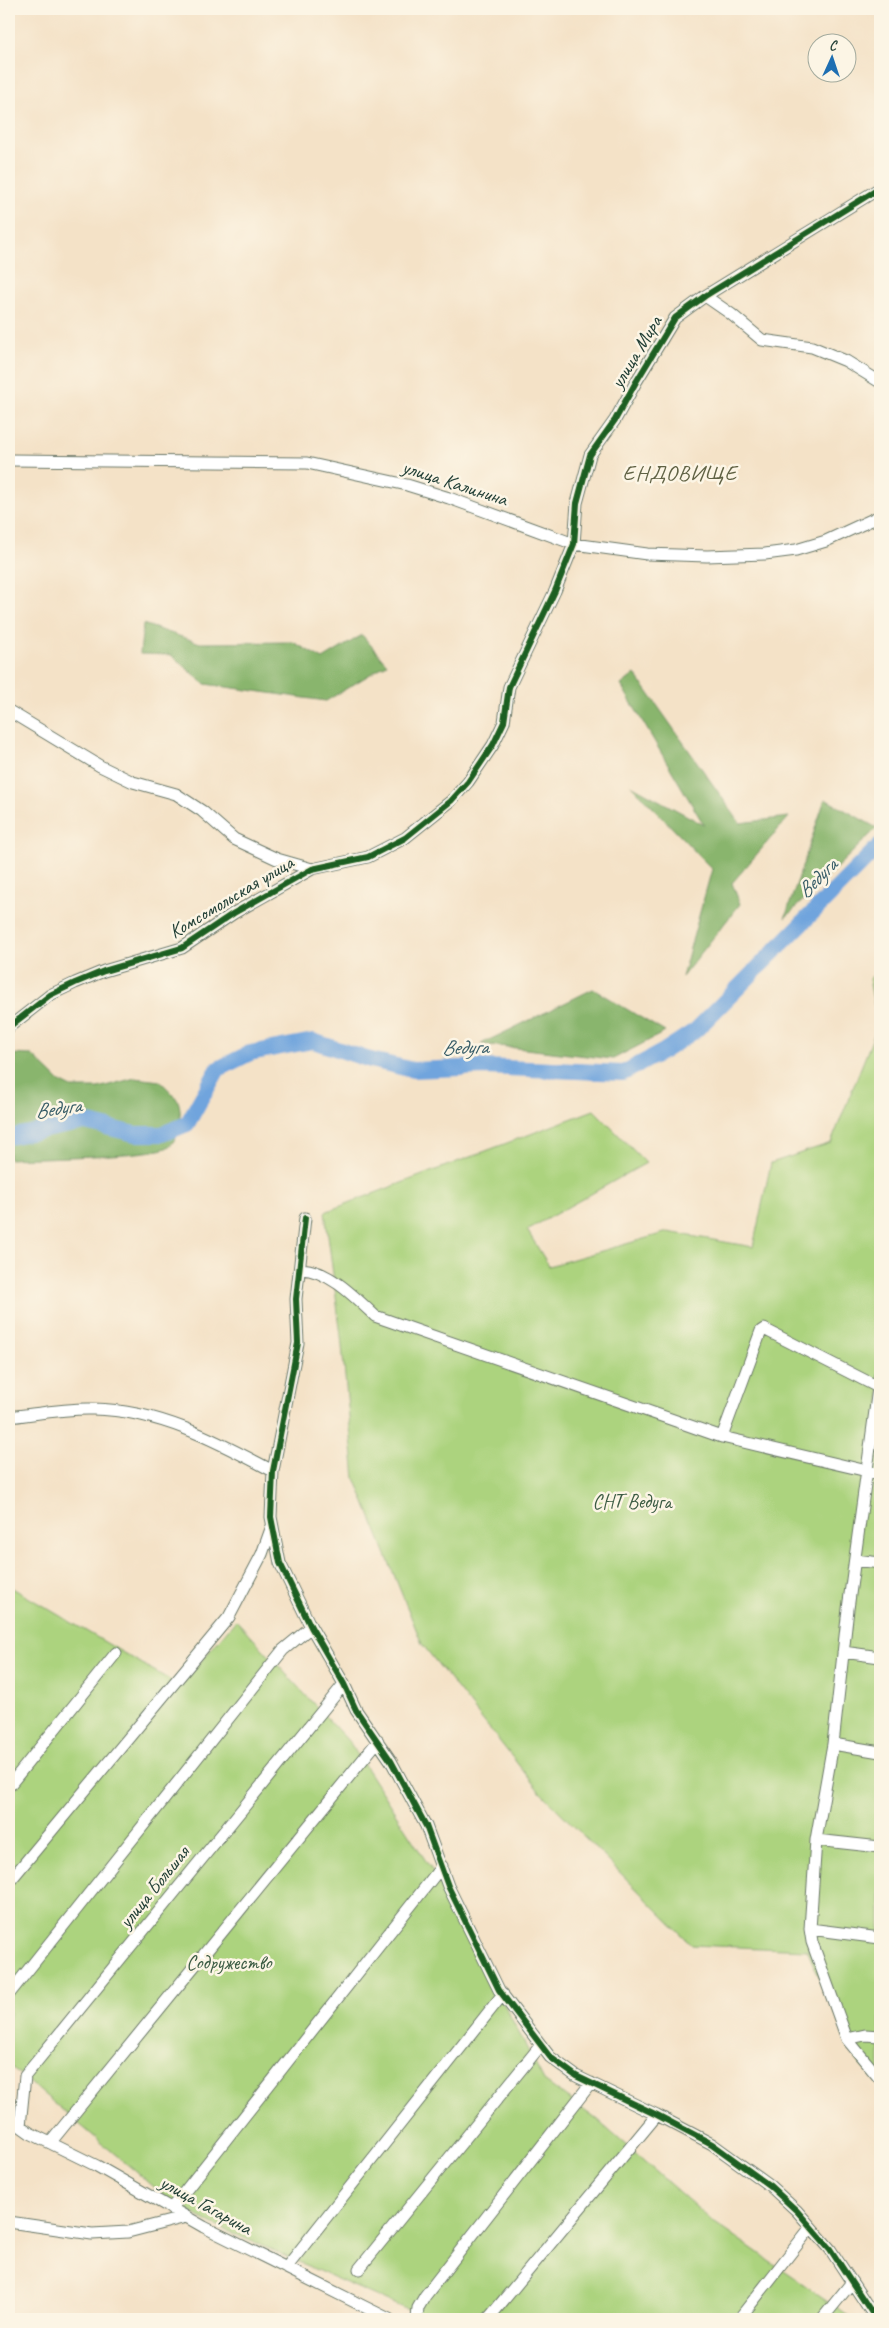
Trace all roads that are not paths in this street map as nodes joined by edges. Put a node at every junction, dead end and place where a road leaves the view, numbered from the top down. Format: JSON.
{"nodes":[{"id":1,"x":880,"y":188,"type":"edge"},
{"id":2,"x":705,"y":296,"type":"junction"},
{"id":3,"x":880,"y":382,"type":"edge"},
{"id":4,"x":9,"y":460,"type":"edge"},
{"id":5,"x":880,"y":516,"type":"edge"},
{"id":6,"x":574,"y":544,"type":"junction"},
{"id":7,"x":9,"y":711,"type":"edge"},
{"id":8,"x":312,"y":869,"type":"junction"},
{"id":9,"x":9,"y":1026,"type":"edge"},
{"id":10,"x":305,"y":1218,"type":"dead end"},
{"id":11,"x":301,"y":1269,"type":"junction"},
{"id":12,"x":880,"y":1374,"type":"edge"},
{"id":13,"x":878,"y":1387,"type":"junction"},
{"id":14,"x":9,"y":1418,"type":"edge"},
{"id":15,"x":722,"y":1437,"type":"junction"},
{"id":16,"x":273,"y":1471,"type":"junction"},
{"id":17,"x":867,"y":1472,"type":"junction"},
{"id":18,"x":880,"y":1474,"type":"edge"},
{"id":19,"x":273,"y":1524,"type":"junction"},
{"id":20,"x":855,"y":1560,"type":"junction"},
{"id":21,"x":880,"y":1563,"type":"edge"},
{"id":22,"x":310,"y":1627,"type":"junction"},
{"id":23,"x":843,"y":1652,"type":"junction"},
{"id":24,"x":116,"y":1653,"type":"dead end"},
{"id":25,"x":880,"y":1657,"type":"edge"},
{"id":26,"x":344,"y":1684,"type":"junction"},
{"id":27,"x":378,"y":1742,"type":"junction"},
{"id":28,"x":833,"y":1744,"type":"junction"},
{"id":29,"x":880,"y":1752,"type":"edge"},
{"id":30,"x":9,"y":1786,"type":"edge"},
{"id":31,"x":816,"y":1840,"type":"junction"},
{"id":32,"x":880,"y":1848,"type":"edge"},
{"id":33,"x":442,"y":1866,"type":"junction"},
{"id":34,"x":9,"y":1882,"type":"edge"},
{"id":35,"x":810,"y":1929,"type":"junction"},
{"id":36,"x":880,"y":1938,"type":"edge"},
{"id":37,"x":9,"y":1994,"type":"edge"},
{"id":38,"x":503,"y":1994,"type":"junction"},
{"id":39,"x":880,"y":2036,"type":"edge"},
{"id":40,"x":847,"y":2039,"type":"junction"},
{"id":41,"x":541,"y":2045,"type":"junction"},
{"id":42,"x":880,"y":2079,"type":"edge"},
{"id":43,"x":591,"y":2083,"type":"junction"},
{"id":44,"x":657,"y":2115,"type":"junction"},
{"id":45,"x":9,"y":2118,"type":"edge"},
{"id":46,"x":20,"y":2126,"type":"junction"},
{"id":47,"x":50,"y":2143,"type":"junction"},
{"id":48,"x":172,"y":2209,"type":"junction"},
{"id":49,"x":186,"y":2217,"type":"junction"},
{"id":50,"x":9,"y":2222,"type":"edge"},
{"id":51,"x":811,"y":2227,"type":"junction"},
{"id":52,"x":286,"y":2268,"type":"junction"},
{"id":53,"x":359,"y":2269,"type":"dead end"},
{"id":54,"x":852,"y":2282,"type":"junction"},
{"id":55,"x":389,"y":2319,"type":"edge"},
{"id":56,"x":417,"y":2319,"type":"edge"},
{"id":57,"x":488,"y":2319,"type":"edge"},
{"id":58,"x":739,"y":2319,"type":"edge"},
{"id":59,"x":822,"y":2319,"type":"edge"},
{"id":60,"x":876,"y":2319,"type":"edge"}],
"edges":[{"from":1,"to":2,"type":"street","name":"улица Мира"},
{"from":2,"to":3,"type":"street"},
{"from":2,"to":6,"type":"street","name":"улица Мира"},
{"from":4,"to":6,"type":"street","name":"улица Калинина"},
{"from":5,"to":6,"type":"street","name":"улица Калинина"},
{"from":6,"to":8,"type":"street","name":"Комсомольская улица"},
{"from":7,"to":8,"type":"street"},
{"from":8,"to":9,"type":"street","name":"Комсомольская улица"},
{"from":10,"to":11,"type":"street"},
{"from":11,"to":15,"type":"street"},
{"from":11,"to":16,"type":"street"},
{"from":12,"to":13,"type":"street"},
{"from":13,"to":15,"type":"street"},
{"from":13,"to":17,"type":"street"},
{"from":14,"to":16,"type":"street"},
{"from":15,"to":17,"type":"street"},
{"from":16,"to":19,"type":"street"},
{"from":17,"to":18,"type":"street"},
{"from":17,"to":20,"type":"street"},
{"from":19,"to":22,"type":"street"},
{"from":19,"to":34,"type":"street"},
{"from":20,"to":21,"type":"street"},
{"from":20,"to":23,"type":"street"},
{"from":22,"to":26,"type":"street"},
{"from":22,"to":37,"type":"street"},
{"from":23,"to":25,"type":"street"},
{"from":23,"to":28,"type":"street"},
{"from":24,"to":30,"type":"street"},
{"from":26,"to":27,"type":"street"},
{"from":26,"to":46,"type":"street","name":"улица Большая"},
{"from":27,"to":33,"type":"street"},
{"from":27,"to":47,"type":"street"},
{"from":28,"to":29,"type":"street"},
{"from":28,"to":31,"type":"street"},
{"from":31,"to":32,"type":"street"},
{"from":31,"to":35,"type":"street"},
{"from":33,"to":38,"type":"street"},
{"from":33,"to":48,"type":"street"},
{"from":35,"to":36,"type":"street"},
{"from":35,"to":40,"type":"street"},
{"from":38,"to":41,"type":"street"},
{"from":38,"to":52,"type":"street"},
{"from":39,"to":40,"type":"street"},
{"from":40,"to":42,"type":"street"},
{"from":41,"to":43,"type":"street"},
{"from":41,"to":53,"type":"street"},
{"from":43,"to":44,"type":"street"},
{"from":43,"to":56,"type":"street"},
{"from":44,"to":51,"type":"street"},
{"from":44,"to":57,"type":"street"},
{"from":45,"to":46,"type":"street","name":"улица Гагарина"},
{"from":46,"to":47,"type":"street","name":"улица Гагарина"},
{"from":47,"to":48,"type":"street","name":"улица Гагарина"},
{"from":48,"to":49,"type":"street","name":"улица Гагарина"},
{"from":49,"to":50,"type":"street"},
{"from":49,"to":52,"type":"street","name":"улица Гагарина"},
{"from":51,"to":54,"type":"street"},
{"from":51,"to":58,"type":"street"},
{"from":52,"to":55,"type":"street","name":"улица Гагарина"},
{"from":54,"to":59,"type":"street"},
{"from":54,"to":60,"type":"street"}]}
